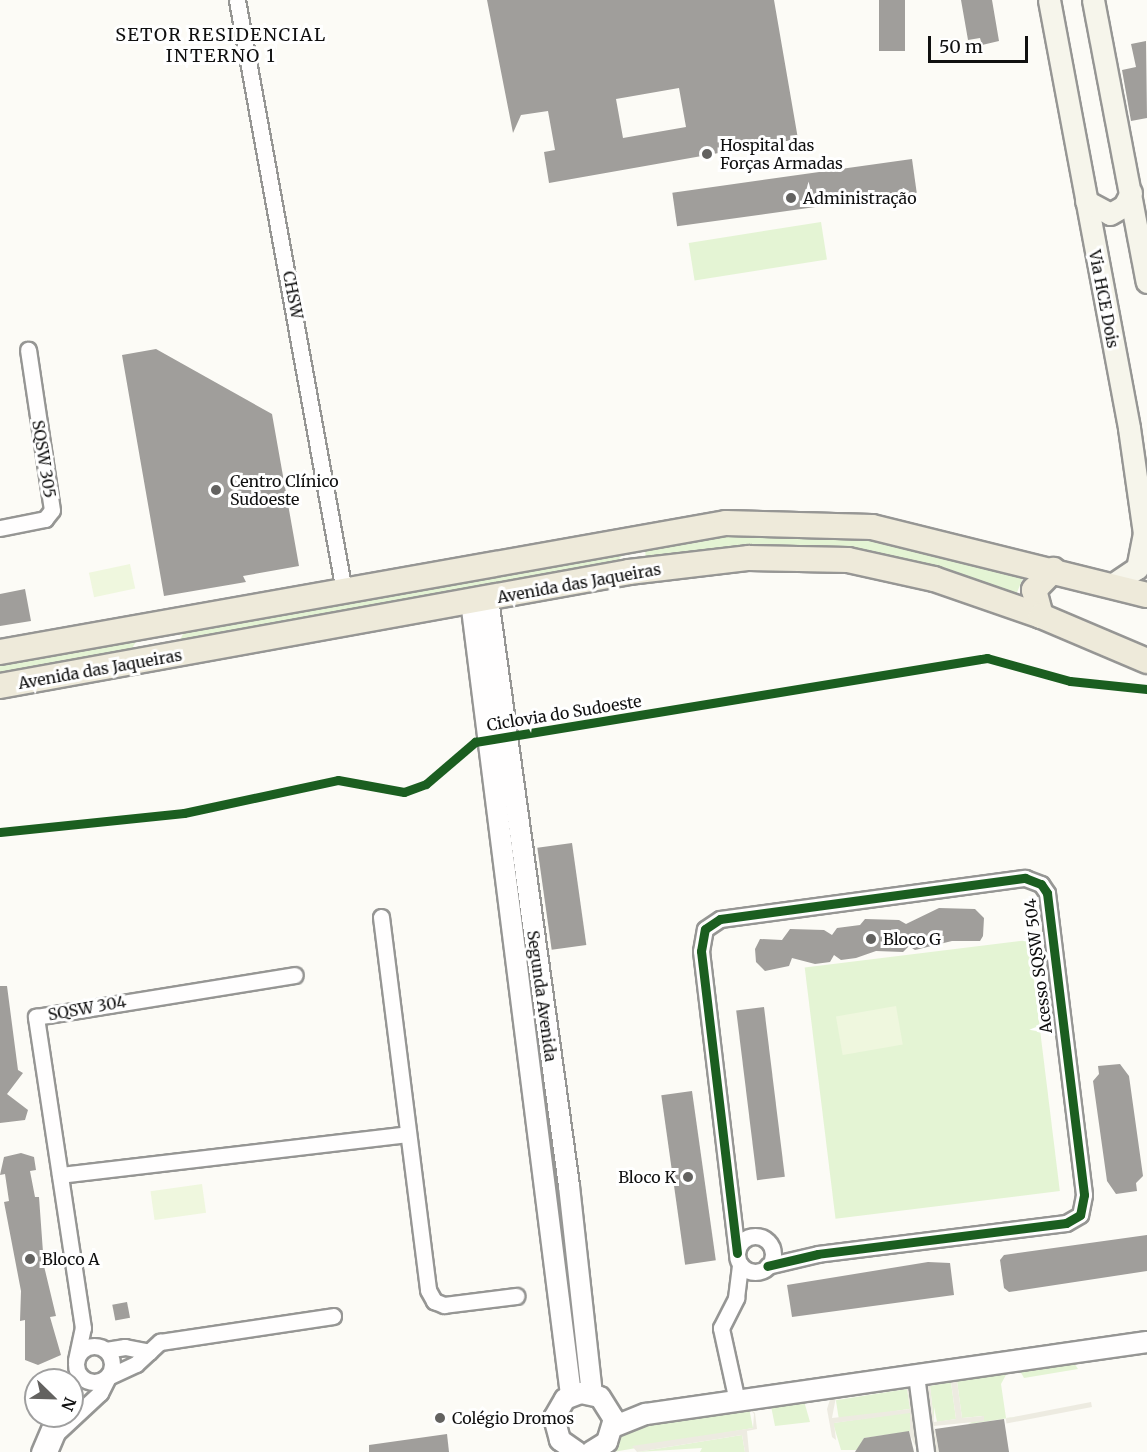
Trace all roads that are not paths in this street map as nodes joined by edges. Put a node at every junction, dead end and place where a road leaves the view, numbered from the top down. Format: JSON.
{"nodes":[{"id":1,"x":237,"y":0,"type":"edge"},
{"id":2,"x":1049,"y":0,"type":"edge"},
{"id":3,"x":1093,"y":0,"type":"edge"},
{"id":4,"x":1131,"y":193,"type":"junction"},
{"id":5,"x":1086,"y":201,"type":"junction"},
{"id":6,"x":1144,"y":249,"type":"edge"},
{"id":7,"x":1147,"y":282,"type":"edge"},
{"id":8,"x":28,"y":350,"type":"dead end"},
{"id":9,"x":1140,"y":460,"type":"edge"},
{"id":10,"x":0,"y":528,"type":"edge"},
{"id":11,"x":628,"y":539,"type":"junction"},
{"id":12,"x":1053,"y":570,"type":"junction"},
{"id":13,"x":630,"y":572,"type":"junction"},
{"id":14,"x":1113,"y":584,"type":"junction"},
{"id":15,"x":344,"y":591,"type":"junction"},
{"id":16,"x":1147,"y":595,"type":"edge"},
{"id":17,"x":480,"y":600,"type":"junction"},
{"id":18,"x":1041,"y":616,"type":"junction"},
{"id":19,"x":183,"y":621,"type":"junction"},
{"id":20,"x":130,"y":630,"type":"junction"},
{"id":21,"x":0,"y":652,"type":"edge"},
{"id":22,"x":183,"y":654,"type":"junction"},
{"id":23,"x":147,"y":661,"type":"junction"},
{"id":24,"x":1147,"y":661,"type":"edge"},
{"id":25,"x":0,"y":687,"type":"edge"},
{"id":26,"x":381,"y":917,"type":"dead end"},
{"id":27,"x":296,"y":975,"type":"dead end"},
{"id":28,"x":407,"y":1134,"type":"junction"},
{"id":29,"x":60,"y":1176,"type":"junction"},
{"id":30,"x":733,"y":1198,"type":"junction"},
{"id":31,"x":766,"y":1242,"type":"junction"},
{"id":32,"x":810,"y":1257,"type":"junction"},
{"id":33,"x":738,"y":1258,"type":"junction"},
{"id":34,"x":763,"y":1268,"type":"junction"},
{"id":35,"x":516,"y":1296,"type":"dead end"},
{"id":36,"x":78,"y":1299,"type":"junction"},
{"id":37,"x":333,"y":1316,"type":"dead end"},
{"id":38,"x":1147,"y":1342,"type":"edge"},
{"id":39,"x":103,"y":1348,"type":"junction"},
{"id":40,"x":150,"y":1352,"type":"junction"},
{"id":41,"x":726,"y":1354,"type":"junction"},
{"id":42,"x":76,"y":1363,"type":"junction"},
{"id":43,"x":74,"y":1368,"type":"edge"},
{"id":44,"x":916,"y":1375,"type":"junction"},
{"id":45,"x":108,"y":1377,"type":"junction"},
{"id":46,"x":571,"y":1395,"type":"junction"},
{"id":47,"x":599,"y":1398,"type":"junction"},
{"id":48,"x":737,"y":1401,"type":"junction"},
{"id":49,"x":646,"y":1414,"type":"junction"},
{"id":50,"x":614,"y":1427,"type":"junction"},
{"id":51,"x":49,"y":1428,"type":"edge"},
{"id":52,"x":595,"y":1451,"type":"edge"},
{"id":53,"x":39,"y":1452,"type":"edge"},
{"id":54,"x":49,"y":1452,"type":"edge"},
{"id":55,"x":577,"y":1452,"type":"edge"},
{"id":56,"x":926,"y":1452,"type":"edge"}],
"edges":[{"from":1,"to":15,"type":"street","name":"CHSW"},
{"from":2,"to":5,"type":"main road","name":"Via HCE Dois"},
{"from":3,"to":4,"type":"main road"},
{"from":4,"to":5,"type":"main road"},
{"from":4,"to":6,"type":"main road"},
{"from":5,"to":9,"type":"main road","name":"Via HCE Dois"},
{"from":6,"to":7,"type":"main road"},
{"from":8,"to":10,"type":"street","name":"SQSW 305"},
{"from":9,"to":14,"type":"main road","name":"Via HCE Dois"},
{"from":11,"to":12,"type":"main road","name":"Avenida das Jaqueiras"},
{"from":11,"to":13,"type":"main road"},
{"from":11,"to":15,"type":"main road","name":"Avenida das Jaqueiras"},
{"from":12,"to":14,"type":"main road","name":"Avenida das Jaqueiras"},
{"from":12,"to":18,"type":"main road"},
{"from":13,"to":17,"type":"main road","name":"Avenida das Jaqueiras"},
{"from":13,"to":18,"type":"main road","name":"Avenida das Jaqueiras"},
{"from":14,"to":16,"type":"main road","name":"Avenida das Jaqueiras"},
{"from":15,"to":19,"type":"main road","name":"Avenida das Jaqueiras"},
{"from":17,"to":22,"type":"main road","name":"Avenida das Jaqueiras"},
{"from":17,"to":46,"type":"street","name":"Segunda Avenida"},
{"from":17,"to":47,"type":"street","name":"Segunda Avenida"},
{"from":18,"to":24,"type":"main road","name":"Avenida das Jaqueiras"},
{"from":19,"to":20,"type":"main road","name":"Avenida das Jaqueiras"},
{"from":19,"to":22,"type":"main road"},
{"from":20,"to":21,"type":"main road","name":"Avenida das Jaqueiras"},
{"from":20,"to":23,"type":"main road"},
{"from":22,"to":23,"type":"main road","name":"Avenida das Jaqueiras"},
{"from":23,"to":25,"type":"main road","name":"Avenida das Jaqueiras"},
{"from":26,"to":28,"type":"street"},
{"from":27,"to":29,"type":"street","name":"SQSW 304"},
{"from":28,"to":29,"type":"street"},
{"from":28,"to":35,"type":"street"},
{"from":29,"to":36,"type":"street","name":"SQSW 304"},
{"from":30,"to":31,"type":"street","name":"Acesso SQSW 504"},
{"from":30,"to":32,"type":"street","name":"Acesso SQSW 504"},
{"from":30,"to":33,"type":"street","name":"Acesso SQSW 504"},
{"from":31,"to":32,"type":"street","name":"Acesso SQSW 504"},
{"from":31,"to":33,"type":"street"},
{"from":31,"to":34,"type":"street"},
{"from":32,"to":34,"type":"street","name":"Acesso SQSW 504"},
{"from":33,"to":34,"type":"street"},
{"from":33,"to":41,"type":"street","name":"Acesso SQSW 504"},
{"from":34,"to":41,"type":"street","name":"Acesso SQSW 504"},
{"from":36,"to":39,"type":"street","name":"SQSW 304"},
{"from":36,"to":42,"type":"street","name":"SQSW 304"},
{"from":37,"to":40,"type":"street"},
{"from":38,"to":44,"type":"street"},
{"from":39,"to":40,"type":"street"},
{"from":39,"to":42,"type":"street"},
{"from":39,"to":45,"type":"street"},
{"from":40,"to":45,"type":"street"},
{"from":41,"to":48,"type":"street","name":"Acesso SQSW 504"},
{"from":42,"to":43,"type":"street","name":"SQSW 304"},
{"from":42,"to":45,"type":"street"},
{"from":44,"to":48,"type":"street"},
{"from":44,"to":56,"type":"street"},
{"from":45,"to":54,"type":"street"},
{"from":46,"to":47,"type":"street"},
{"from":46,"to":55,"type":"street"},
{"from":47,"to":49,"type":"street"},
{"from":47,"to":50,"type":"street","name":"Segunda Avenida"},
{"from":48,"to":49,"type":"street"},
{"from":49,"to":50,"type":"street"},
{"from":50,"to":52,"type":"street"},
{"from":51,"to":53,"type":"street"}]}
